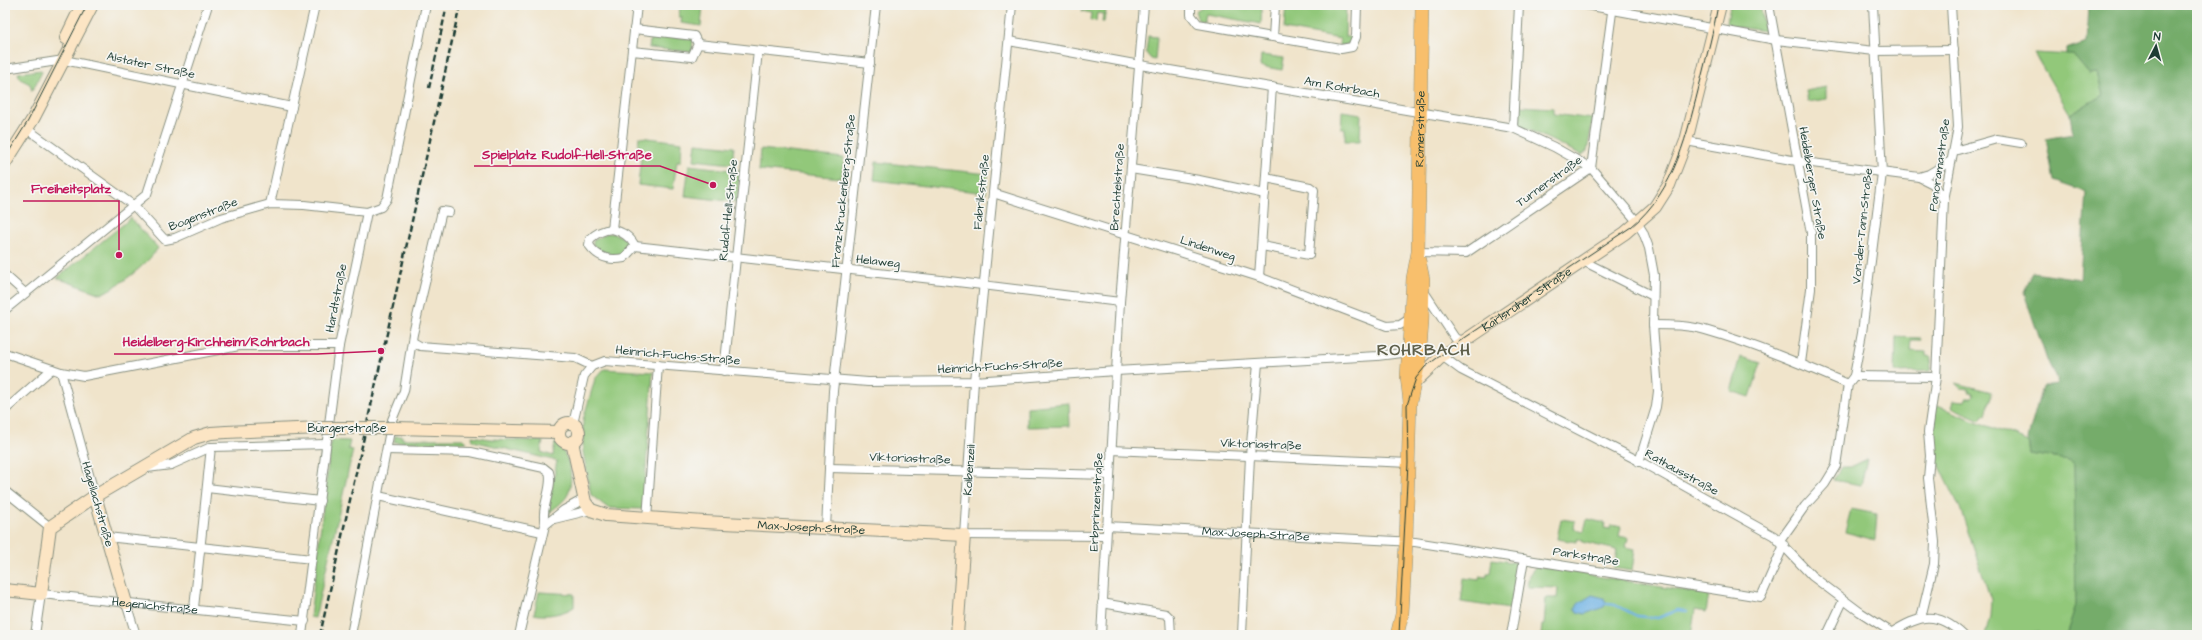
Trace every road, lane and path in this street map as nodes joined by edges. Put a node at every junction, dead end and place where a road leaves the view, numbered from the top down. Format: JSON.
{"nodes":[{"id":1,"x":82,"y":5,"type":"edge"},
{"id":2,"x":92,"y":5,"type":"edge"},
{"id":3,"x":208,"y":5,"type":"edge"},
{"id":4,"x":315,"y":5,"type":"edge"},
{"id":5,"x":426,"y":5,"type":"edge"},
{"id":6,"x":637,"y":5,"type":"edge"},
{"id":7,"x":876,"y":5,"type":"edge"},
{"id":8,"x":1012,"y":5,"type":"edge"},
{"id":9,"x":1144,"y":5,"type":"edge"},
{"id":10,"x":1191,"y":5,"type":"edge"},
{"id":11,"x":1275,"y":5,"type":"edge"},
{"id":12,"x":1357,"y":5,"type":"edge"},
{"id":13,"x":1422,"y":5,"type":"edge"},
{"id":14,"x":1519,"y":5,"type":"edge"},
{"id":15,"x":1586,"y":5,"type":"edge"},
{"id":16,"x":1720,"y":5,"type":"edge"},
{"id":17,"x":1769,"y":5,"type":"edge"},
{"id":18,"x":1873,"y":5,"type":"edge"},
{"id":19,"x":1951,"y":5,"type":"edge"},
{"id":20,"x":1613,"y":7,"type":"edge"},
{"id":21,"x":1716,"y":28,"type":"junction"},
{"id":22,"x":634,"y":29,"type":"junction"},
{"id":23,"x":1273,"y":37,"type":"junction"},
{"id":24,"x":1776,"y":40,"type":"junction"},
{"id":25,"x":1009,"y":41,"type":"junction"},
{"id":26,"x":698,"y":44,"type":"junction"},
{"id":27,"x":1954,"y":50,"type":"junction"},
{"id":28,"x":632,"y":51,"type":"junction"},
{"id":29,"x":758,"y":51,"type":"junction"},
{"id":30,"x":1875,"y":51,"type":"junction"},
{"id":31,"x":59,"y":60,"type":"junction"},
{"id":32,"x":870,"y":64,"type":"junction"},
{"id":33,"x":1140,"y":65,"type":"junction"},
{"id":34,"x":5,"y":69,"type":"edge"},
{"id":35,"x":183,"y":84,"type":"junction"},
{"id":36,"x":1272,"y":87,"type":"junction"},
{"id":37,"x":292,"y":107,"type":"junction"},
{"id":38,"x":1422,"y":113,"type":"junction"},
{"id":39,"x":1513,"y":128,"type":"junction"},
{"id":40,"x":27,"y":129,"type":"junction"},
{"id":41,"x":1686,"y":140,"type":"junction"},
{"id":42,"x":2021,"y":143,"type":"dead end"},
{"id":43,"x":1954,"y":151,"type":"junction"},
{"id":44,"x":1797,"y":160,"type":"junction"},
{"id":45,"x":1951,"y":161,"type":"junction"},
{"id":46,"x":5,"y":163,"type":"edge"},
{"id":47,"x":1592,"y":168,"type":"junction"},
{"id":48,"x":1131,"y":169,"type":"junction"},
{"id":49,"x":1882,"y":172,"type":"junction"},
{"id":50,"x":1919,"y":177,"type":"junction"},
{"id":51,"x":1266,"y":178,"type":"junction"},
{"id":52,"x":993,"y":193,"type":"junction"},
{"id":53,"x":1265,"y":194,"type":"junction"},
{"id":54,"x":1944,"y":200,"type":"junction"},
{"id":55,"x":270,"y":204,"type":"junction"},
{"id":56,"x":134,"y":205,"type":"junction"},
{"id":57,"x":366,"y":212,"type":"junction"},
{"id":58,"x":449,"y":212,"type":"dead end"},
{"id":59,"x":1638,"y":224,"type":"junction"},
{"id":60,"x":612,"y":229,"type":"junction"},
{"id":61,"x":1126,"y":234,"type":"junction"},
{"id":62,"x":635,"y":246,"type":"junction"},
{"id":63,"x":1262,"y":246,"type":"junction"},
{"id":64,"x":1418,"y":252,"type":"junction"},
{"id":65,"x":736,"y":257,"type":"junction"},
{"id":66,"x":1583,"y":261,"type":"junction"},
{"id":67,"x":846,"y":270,"type":"junction"},
{"id":68,"x":5,"y":274,"type":"edge"},
{"id":69,"x":1260,"y":277,"type":"junction"},
{"id":70,"x":983,"y":285,"type":"junction"},
{"id":71,"x":1423,"y":289,"type":"junction"},
{"id":72,"x":25,"y":293,"type":"junction"},
{"id":73,"x":1653,"y":296,"type":"junction"},
{"id":74,"x":1120,"y":302,"type":"junction"},
{"id":75,"x":5,"y":310,"type":"edge"},
{"id":76,"x":1411,"y":318,"type":"junction"},
{"id":77,"x":1653,"y":325,"type":"junction"},
{"id":78,"x":1464,"y":340,"type":"junction"},
{"id":79,"x":413,"y":342,"type":"junction"},
{"id":80,"x":339,"y":346,"type":"junction"},
{"id":81,"x":1410,"y":352,"type":"junction"},
{"id":82,"x":5,"y":353,"type":"edge"},
{"id":83,"x":1442,"y":356,"type":"junction"},
{"id":84,"x":1258,"y":363,"type":"junction"},
{"id":85,"x":1801,"y":363,"type":"junction"},
{"id":86,"x":658,"y":365,"type":"junction"},
{"id":87,"x":592,"y":366,"type":"junction"},
{"id":88,"x":52,"y":369,"type":"junction"},
{"id":89,"x":724,"y":371,"type":"junction"},
{"id":90,"x":1116,"y":371,"type":"junction"},
{"id":91,"x":61,"y":372,"type":"junction"},
{"id":92,"x":1854,"y":376,"type":"junction"},
{"id":93,"x":1936,"y":377,"type":"junction"},
{"id":94,"x":834,"y":380,"type":"junction"},
{"id":95,"x":974,"y":381,"type":"junction"},
{"id":96,"x":1416,"y":381,"type":"junction"},
{"id":97,"x":1848,"y":384,"type":"junction"},
{"id":98,"x":1410,"y":402,"type":"junction"},
{"id":99,"x":5,"y":410,"type":"edge"},
{"id":100,"x":573,"y":424,"type":"junction"},
{"id":101,"x":559,"y":432,"type":"junction"},
{"id":102,"x":572,"y":442,"type":"junction"},
{"id":103,"x":326,"y":444,"type":"junction"},
{"id":104,"x":211,"y":447,"type":"junction"},
{"id":105,"x":387,"y":450,"type":"junction"},
{"id":106,"x":1111,"y":450,"type":"junction"},
{"id":107,"x":1250,"y":456,"type":"junction"},
{"id":108,"x":1639,"y":462,"type":"junction"},
{"id":109,"x":1410,"y":463,"type":"junction"},
{"id":110,"x":144,"y":468,"type":"junction"},
{"id":111,"x":829,"y":468,"type":"junction"},
{"id":112,"x":969,"y":472,"type":"junction"},
{"id":113,"x":1109,"y":475,"type":"junction"},
{"id":114,"x":206,"y":488,"type":"junction"},
{"id":115,"x":5,"y":491,"type":"edge"},
{"id":116,"x":95,"y":496,"type":"junction"},
{"id":117,"x":378,"y":496,"type":"junction"},
{"id":118,"x":584,"y":499,"type":"junction"},
{"id":119,"x":320,"y":501,"type":"junction"},
{"id":120,"x":592,"y":510,"type":"junction"},
{"id":121,"x":553,"y":519,"type":"junction"},
{"id":122,"x":647,"y":519,"type":"junction"},
{"id":123,"x":1106,"y":526,"type":"junction"},
{"id":124,"x":50,"y":527,"type":"junction"},
{"id":125,"x":826,"y":528,"type":"junction"},
{"id":126,"x":544,"y":529,"type":"junction"},
{"id":127,"x":1247,"y":533,"type":"junction"},
{"id":128,"x":938,"y":534,"type":"junction"},
{"id":129,"x":964,"y":535,"type":"junction"},
{"id":130,"x":1106,"y":536,"type":"junction"},
{"id":131,"x":107,"y":537,"type":"junction"},
{"id":132,"x":1406,"y":542,"type":"junction"},
{"id":133,"x":1782,"y":543,"type":"junction"},
{"id":134,"x":200,"y":548,"type":"junction"},
{"id":135,"x":312,"y":559,"type":"junction"},
{"id":136,"x":1524,"y":559,"type":"junction"},
{"id":137,"x":962,"y":560,"type":"junction"},
{"id":138,"x":5,"y":590,"type":"edge"},
{"id":139,"x":40,"y":594,"type":"junction"},
{"id":140,"x":1843,"y":601,"type":"junction"},
{"id":141,"x":126,"y":603,"type":"junction"},
{"id":142,"x":1102,"y":603,"type":"junction"},
{"id":143,"x":194,"y":608,"type":"junction"},
{"id":144,"x":1402,"y":614,"type":"junction"},
{"id":145,"x":1921,"y":618,"type":"junction"},
{"id":146,"x":305,"y":621,"type":"junction"},
{"id":147,"x":1891,"y":634,"type":"edge"},
{"id":148,"x":35,"y":635,"type":"edge"},
{"id":149,"x":136,"y":635,"type":"edge"},
{"id":150,"x":302,"y":635,"type":"edge"},
{"id":151,"x":351,"y":635,"type":"edge"},
{"id":152,"x":520,"y":635,"type":"edge"},
{"id":153,"x":957,"y":635,"type":"edge"},
{"id":154,"x":1101,"y":635,"type":"edge"},
{"id":155,"x":1171,"y":635,"type":"edge"},
{"id":156,"x":1242,"y":635,"type":"edge"},
{"id":157,"x":1397,"y":635,"type":"edge"},
{"id":158,"x":1403,"y":635,"type":"edge"},
{"id":159,"x":1511,"y":635,"type":"edge"},
{"id":160,"x":1827,"y":635,"type":"edge"},
{"id":161,"x":1961,"y":635,"type":"edge"}],
"edges":[{"from":1,"to":31,"type":"street"},
{"from":2,"to":31,"type":"street"},
{"from":3,"to":35,"type":"street"},
{"from":4,"to":37,"type":"street"},
{"from":5,"to":57,"type":"street"},
{"from":6,"to":22,"type":"street"},
{"from":7,"to":32,"type":"street","name":"Franz-Kruckenberg-Straße"},
{"from":8,"to":25,"type":"street","name":"Fabrikstraße"},
{"from":9,"to":33,"type":"street","name":"Brechtelstraße"},
{"from":10,"to":23,"type":"street"},
{"from":11,"to":23,"type":"street"},
{"from":12,"to":23,"type":"street"},
{"from":13,"to":38,"type":"main road","name":"Römerstraße"},
{"from":14,"to":39,"type":"street"},
{"from":15,"to":20,"type":"street"},
{"from":16,"to":21,"type":"street","name":"Karlsruher Straße"},
{"from":17,"to":24,"type":"street","name":"Heidelberger Straße"},
{"from":18,"to":30,"type":"street","name":"Von-der-Tann-Straße"},
{"from":19,"to":27,"type":"street","name":"Panoramastraße"},
{"from":20,"to":21,"type":"street"},
{"from":20,"to":47,"type":"street","name":"Turnerstraße"},
{"from":21,"to":24,"type":"street"},
{"from":21,"to":41,"type":"street","name":"Karlsruher Straße"},
{"from":22,"to":26,"type":"street"},
{"from":22,"to":28,"type":"street"},
{"from":24,"to":30,"type":"street"},
{"from":24,"to":44,"type":"street","name":"Heidelberger Straße"},
{"from":25,"to":33,"type":"street","name":"Am Rohrbach"},
{"from":25,"to":52,"type":"street","name":"Fabrikstraße"},
{"from":26,"to":28,"type":"street"},
{"from":26,"to":29,"type":"street"},
{"from":27,"to":30,"type":"street"},
{"from":27,"to":43,"type":"street","name":"Panoramastraße"},
{"from":28,"to":60,"type":"street"},
{"from":29,"to":32,"type":"street"},
{"from":29,"to":65,"type":"street","name":"Rudolf-Hell-Straße"},
{"from":30,"to":49,"type":"street","name":"Von-der-Tann-Straße"},
{"from":31,"to":34,"type":"street","name":"Alstater Straße"},
{"from":31,"to":35,"type":"street","name":"Alstater Straße"},
{"from":31,"to":40,"type":"street"},
{"from":32,"to":67,"type":"street","name":"Franz-Kruckenberg-Straße"},
{"from":33,"to":36,"type":"street","name":"Am Rohrbach"},
{"from":33,"to":48,"type":"street","name":"Brechtelstraße"},
{"from":35,"to":37,"type":"street","name":"Alstater Straße"},
{"from":35,"to":56,"type":"street"},
{"from":36,"to":38,"type":"street","name":"Am Rohrbach"},
{"from":36,"to":51,"type":"street"},
{"from":37,"to":55,"type":"street"},
{"from":38,"to":39,"type":"street","name":"Am Rohrbach"},
{"from":38,"to":64,"type":"main road","name":"Römerstraße"},
{"from":39,"to":47,"type":"street","name":"Am Rohrbach"},
{"from":40,"to":46,"type":"street"},
{"from":40,"to":56,"type":"street"},
{"from":41,"to":44,"type":"street"},
{"from":41,"to":59,"type":"street","name":"Karlsruher Straße"},
{"from":42,"to":43,"type":"street"},
{"from":43,"to":45,"type":"street","name":"Panoramastraße"},
{"from":44,"to":49,"type":"street"},
{"from":44,"to":85,"type":"street","name":"Heidelberger Straße"},
{"from":45,"to":50,"type":"street"},
{"from":45,"to":54,"type":"street","name":"Panoramastraße"},
{"from":47,"to":59,"type":"street","name":"Am Rohrbach"},
{"from":47,"to":64,"type":"street","name":"Turnerstraße"},
{"from":48,"to":53,"type":"street"},
{"from":48,"to":61,"type":"street","name":"Brechtelstraße"},
{"from":49,"to":50,"type":"street"},
{"from":49,"to":92,"type":"street","name":"Von-der-Tann-Straße"},
{"from":50,"to":54,"type":"street"},
{"from":51,"to":53,"type":"street"},
{"from":51,"to":63,"type":"street"},
{"from":52,"to":61,"type":"street","name":"Lindenweg"},
{"from":52,"to":70,"type":"street","name":"Fabrikstraße"},
{"from":53,"to":63,"type":"street"},
{"from":54,"to":93,"type":"street","name":"Panoramastraße"},
{"from":55,"to":56,"type":"street","name":"Bogenstraße"},
{"from":55,"to":57,"type":"street","name":"Bogenstraße"},
{"from":56,"to":72,"type":"street"},
{"from":57,"to":80,"type":"street","name":"Hardtstraße"},
{"from":58,"to":79,"type":"street"},
{"from":59,"to":66,"type":"street","name":"Karlsruher Straße"},
{"from":59,"to":73,"type":"street","name":"Am Rohrbach"},
{"from":60,"to":62,"type":"street"},
{"from":60,"to":62,"type":"street"},
{"from":61,"to":69,"type":"street","name":"Lindenweg"},
{"from":61,"to":74,"type":"street","name":"Brechtelstraße"},
{"from":62,"to":65,"type":"street","name":"Helaweg"},
{"from":63,"to":69,"type":"street"},
{"from":64,"to":71,"type":"main road","name":"Römerstraße"},
{"from":64,"to":76,"type":"main road","name":"Römerstraße"},
{"from":65,"to":67,"type":"street","name":"Helaweg"},
{"from":65,"to":89,"type":"street","name":"Rudolf-Hell-Straße"},
{"from":66,"to":73,"type":"street"},
{"from":66,"to":78,"type":"street","name":"Karlsruher Straße"},
{"from":67,"to":70,"type":"street","name":"Helaweg"},
{"from":67,"to":94,"type":"street","name":"Franz-Kruckenberg-Straße"},
{"from":68,"to":72,"type":"street"},
{"from":69,"to":76,"type":"street","name":"Lindenweg"},
{"from":70,"to":74,"type":"street","name":"Helaweg"},
{"from":70,"to":95,"type":"street","name":"Fabrikstraße"},
{"from":71,"to":78,"type":"street"},
{"from":71,"to":96,"type":"main road","name":"Römerstraße"},
{"from":72,"to":75,"type":"street"},
{"from":73,"to":77,"type":"street","name":"Am Rohrbach"},
{"from":74,"to":90,"type":"street","name":"Brechtelstraße"},
{"from":76,"to":81,"type":"main road","name":"Römerstraße"},
{"from":77,"to":85,"type":"street"},
{"from":77,"to":108,"type":"street","name":"Am Rohrbach"},
{"from":78,"to":83,"type":"street","name":"Karlsruher Straße"},
{"from":79,"to":87,"type":"street"},
{"from":79,"to":105,"type":"street"},
{"from":80,"to":91,"type":"street"},
{"from":80,"to":103,"type":"street","name":"Hardtstraße"},
{"from":81,"to":84,"type":"street","name":"Heinrich-Fuchs-Straße"},
{"from":81,"to":98,"type":"main road","name":"Römerstraße"},
{"from":82,"to":88,"type":"street"},
{"from":83,"to":96,"type":"street","name":"Karlsruher Straße"},
{"from":83,"to":108,"type":"street","name":"Rathausstraße"},
{"from":84,"to":90,"type":"street","name":"Heinrich-Fuchs-Straße"},
{"from":84,"to":107,"type":"street"},
{"from":85,"to":97,"type":"street"},
{"from":86,"to":87,"type":"street","name":"Heinrich-Fuchs-Straße"},
{"from":86,"to":89,"type":"street","name":"Heinrich-Fuchs-Straße"},
{"from":86,"to":122,"type":"street"},
{"from":87,"to":100,"type":"street"},
{"from":88,"to":91,"type":"street"},
{"from":88,"to":99,"type":"street"},
{"from":89,"to":94,"type":"street","name":"Heinrich-Fuchs-Straße"},
{"from":90,"to":95,"type":"street","name":"Heinrich-Fuchs-Straße"},
{"from":90,"to":106,"type":"street","name":"Erbprinzenstraße"},
{"from":91,"to":116,"type":"street","name":"Hagellachstraße"},
{"from":92,"to":93,"type":"street"},
{"from":92,"to":97,"type":"street"},
{"from":93,"to":145,"type":"street","name":"Panoramastraße"},
{"from":94,"to":95,"type":"street","name":"Heinrich-Fuchs-Straße"},
{"from":94,"to":111,"type":"street","name":"Franz-Kruckenberg-Straße"},
{"from":95,"to":112,"type":"street","name":"Kolbenzeil"},
{"from":96,"to":98,"type":"main road"},
{"from":97,"to":133,"type":"street"},
{"from":98,"to":109,"type":"main road"},
{"from":100,"to":101,"type":"street"},
{"from":100,"to":102,"type":"street"},
{"from":101,"to":102,"type":"street"},
{"from":101,"to":110,"type":"street","name":"Bürgerstraße","bridge":true},
{"from":102,"to":118,"type":"street"},
{"from":103,"to":104,"type":"street","name":"Bürgerstraße"},
{"from":103,"to":119,"type":"street","name":"Hardtstraße"},
{"from":104,"to":110,"type":"street","name":"Bürgerstraße"},
{"from":104,"to":114,"type":"street"},
{"from":105,"to":117,"type":"street"},
{"from":105,"to":126,"type":"street"},
{"from":106,"to":107,"type":"street","name":"Viktoriastraße"},
{"from":106,"to":113,"type":"street","name":"Erbprinzenstraße"},
{"from":107,"to":109,"type":"street","name":"Viktoriastraße"},
{"from":107,"to":127,"type":"street"},
{"from":108,"to":133,"type":"street","name":"Rathausstraße"},
{"from":109,"to":132,"type":"main road"},
{"from":110,"to":116,"type":"street","name":"Bürgerstraße"},
{"from":111,"to":112,"type":"street","name":"Viktoriastraße"},
{"from":111,"to":125,"type":"street","name":"Franz-Kruckenberg-Straße"},
{"from":112,"to":113,"type":"street","name":"Viktoriastraße"},
{"from":112,"to":129,"type":"street","name":"Kolbenzeil"},
{"from":113,"to":123,"type":"street","name":"Erbprinzenstraße"},
{"from":114,"to":119,"type":"street"},
{"from":114,"to":134,"type":"street"},
{"from":115,"to":124,"type":"street"},
{"from":116,"to":124,"type":"street","name":"Bürgerstraße"},
{"from":116,"to":131,"type":"street","name":"Hagellachstraße"},
{"from":117,"to":126,"type":"street"},
{"from":117,"to":151,"type":"street"},
{"from":118,"to":120,"type":"street"},
{"from":118,"to":121,"type":"street"},
{"from":119,"to":135,"type":"street","name":"Hardtstraße"},
{"from":120,"to":121,"type":"street"},
{"from":120,"to":122,"type":"street","name":"Max-Joseph-Straße"},
{"from":121,"to":126,"type":"street"},
{"from":122,"to":125,"type":"street","name":"Max-Joseph-Straße"},
{"from":123,"to":127,"type":"street","name":"Max-Joseph-Straße"},
{"from":123,"to":130,"type":"street","name":"Erbprinzenstraße"},
{"from":124,"to":139,"type":"street"},
{"from":125,"to":128,"type":"street","name":"Max-Joseph-Straße"},
{"from":126,"to":152,"type":"street"},
{"from":127,"to":132,"type":"street","name":"Max-Joseph-Straße"},
{"from":127,"to":156,"type":"street"},
{"from":128,"to":129,"type":"street","name":"Max-Joseph-Straße"},
{"from":128,"to":137,"type":"street"},
{"from":129,"to":130,"type":"street","name":"Max-Joseph-Straße"},
{"from":129,"to":137,"type":"street","name":"Kolbenzeil"},
{"from":130,"to":142,"type":"street","name":"Erbprinzenstraße"},
{"from":131,"to":134,"type":"street"},
{"from":131,"to":141,"type":"street","name":"Hagellachstraße"},
{"from":132,"to":136,"type":"street","name":"Parkstraße"},
{"from":132,"to":144,"type":"main road"},
{"from":133,"to":136,"type":"street","name":"Parkstraße"},
{"from":133,"to":140,"type":"street","name":"Rathausstraße"},
{"from":134,"to":135,"type":"street"},
{"from":134,"to":143,"type":"street"},
{"from":135,"to":146,"type":"street","name":"Hardtstraße"},
{"from":136,"to":159,"type":"street"},
{"from":137,"to":153,"type":"street","name":"Kolbenzeil"},
{"from":138,"to":139,"type":"street","name":"Hegenichstraße"},
{"from":139,"to":141,"type":"street","name":"Hegenichstraße"},
{"from":139,"to":148,"type":"street"},
{"from":140,"to":147,"type":"street","name":"Rathausstraße"},
{"from":140,"to":160,"type":"street"},
{"from":141,"to":143,"type":"street","name":"Hegenichstraße"},
{"from":141,"to":149,"type":"street","name":"Hagellachstraße"},
{"from":142,"to":154,"type":"street","name":"Erbprinzenstraße"},
{"from":142,"to":155,"type":"street"},
{"from":143,"to":146,"type":"street","name":"Hegenichstraße"},
{"from":144,"to":157,"type":"main road"},
{"from":144,"to":158,"type":"main road"},
{"from":145,"to":147,"type":"street"},
{"from":145,"to":161,"type":"street"},
{"from":146,"to":150,"type":"street","name":"Hardtstraße"}]}
